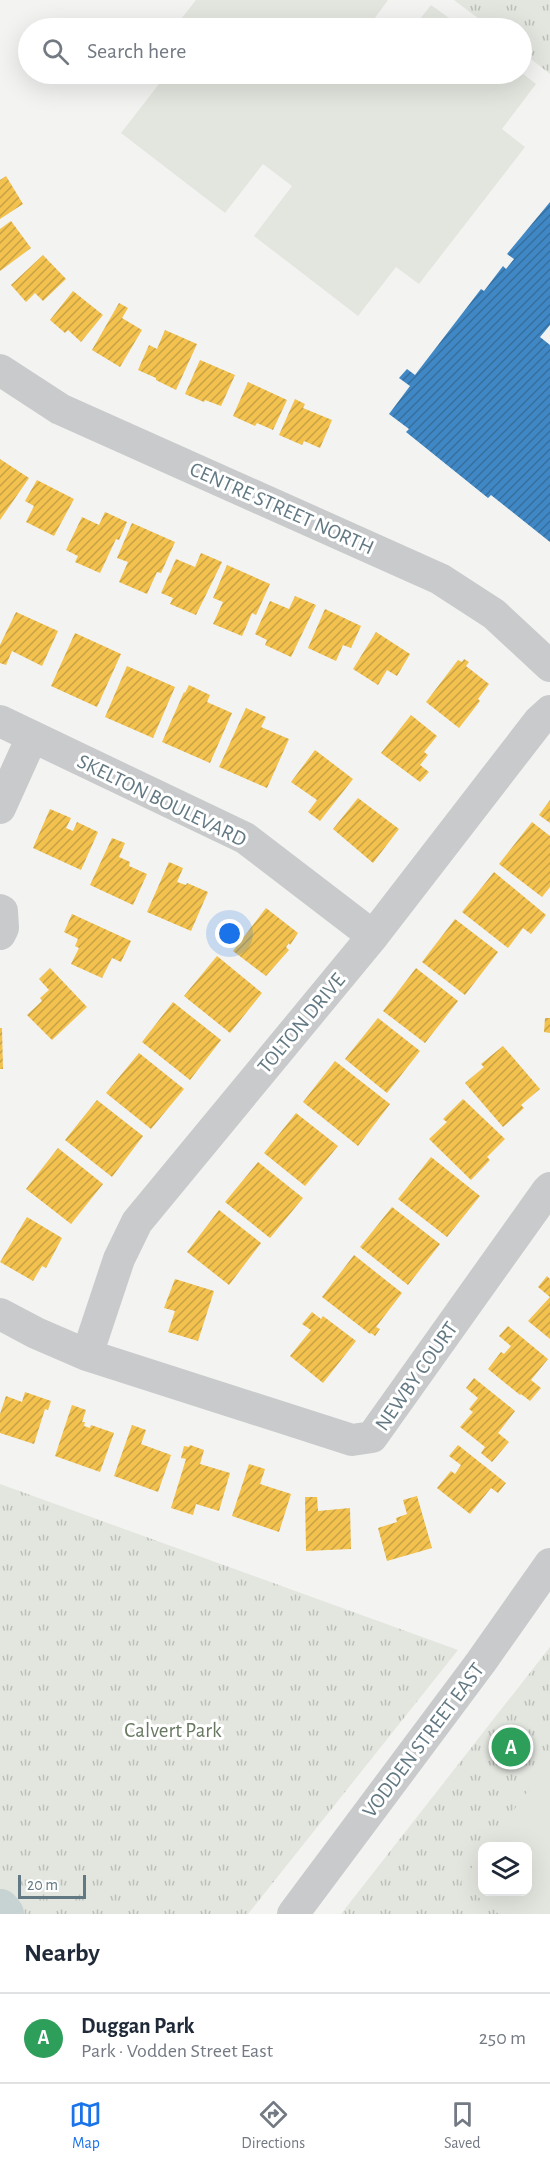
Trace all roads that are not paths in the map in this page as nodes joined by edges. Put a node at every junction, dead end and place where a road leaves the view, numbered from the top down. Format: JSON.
{"nodes":[{"id":1,"x":0,"y":370,"type":"edge"},
{"id":2,"x":550,"y":666,"type":"edge"},
{"id":3,"x":550,"y":711,"type":"edge"},
{"id":4,"x":0,"y":721,"type":"edge"},
{"id":5,"x":32,"y":737,"type":"junction"},
{"id":6,"x":0,"y":808,"type":"edge"},
{"id":7,"x":0,"y":910,"type":"edge"},
{"id":8,"x":0,"y":934,"type":"edge"},
{"id":9,"x":373,"y":936,"type":"junction"},
{"id":10,"x":550,"y":1188,"type":"edge"},
{"id":11,"x":0,"y":1314,"type":"edge"},
{"id":12,"x":87,"y":1354,"type":"junction"},
{"id":13,"x":550,"y":1564,"type":"edge"},
{"id":14,"x":293,"y":1914,"type":"edge"}],
"edges":[{"from":1,"to":2,"type":"street","name":"CENTRE STREET NORTH"},
{"from":3,"to":9,"type":"street","name":"TOLTON DRIVE"},
{"from":4,"to":5,"type":"street","name":"SKELTON BOULEVARD"},
{"from":5,"to":6,"type":"street"},
{"from":5,"to":9,"type":"street","name":"SKELTON BOULEVARD"},
{"from":7,"to":8,"type":"street"},
{"from":9,"to":12,"type":"street","name":"TOLTON DRIVE"},
{"from":10,"to":12,"type":"street","name":"NEWBY COURT"},
{"from":11,"to":12,"type":"street","name":"NEWBY COURT"},
{"from":13,"to":14,"type":"street","name":"VODDEN STREET EAST"}]}
